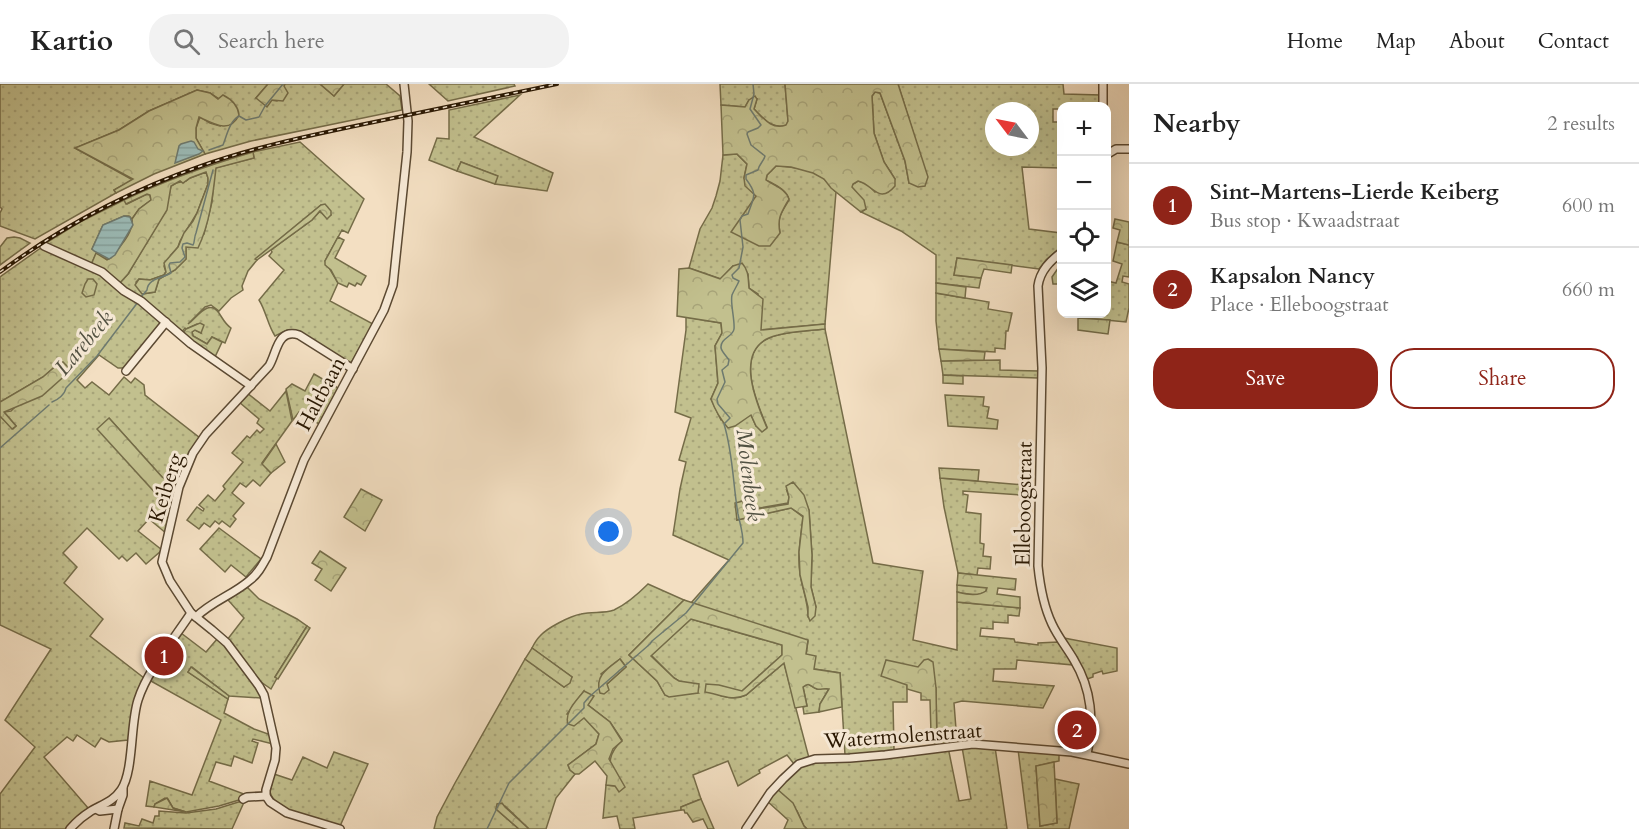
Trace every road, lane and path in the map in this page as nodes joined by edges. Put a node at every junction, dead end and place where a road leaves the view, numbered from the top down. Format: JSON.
{"nodes":[{"id":1,"x":404,"y":84,"type":"edge"},
{"id":2,"x":1103,"y":84,"type":"edge"},
{"id":3,"x":1103,"y":102,"type":"edge"},
{"id":4,"x":1129,"y":149,"type":"edge"},
{"id":5,"x":1111,"y":152,"type":"edge"},
{"id":6,"x":44,"y":246,"type":"dead end"},
{"id":7,"x":1057,"y":256,"type":"edge"},
{"id":8,"x":166,"y":322,"type":"junction"},
{"id":9,"x":353,"y":369,"type":"junction"},
{"id":10,"x":126,"y":371,"type":"dead end"},
{"id":11,"x":251,"y":386,"type":"junction"},
{"id":12,"x":193,"y":615,"type":"junction"},
{"id":13,"x":1087,"y":754,"type":"junction"},
{"id":14,"x":1129,"y":764,"type":"edge"},
{"id":15,"x":123,"y":788,"type":"junction"},
{"id":16,"x":267,"y":796,"type":"junction"},
{"id":17,"x":243,"y":800,"type":"dead end"},
{"id":18,"x":118,"y":808,"type":"junction"},
{"id":19,"x":96,"y":809,"type":"junction"},
{"id":20,"x":70,"y":829,"type":"edge"},
{"id":21,"x":114,"y":829,"type":"edge"},
{"id":22,"x":340,"y":829,"type":"edge"},
{"id":23,"x":746,"y":829,"type":"edge"}],
"edges":[{"from":1,"to":9,"type":"street","name":"Haltbaan"},
{"from":2,"to":3,"type":"street"},
{"from":4,"to":5,"type":"street"},
{"from":6,"to":8,"type":"street"},
{"from":7,"to":13,"type":"street","name":"Elleboogstraat"},
{"from":8,"to":10,"type":"street"},
{"from":8,"to":11,"type":"street"},
{"from":9,"to":11,"type":"street","name":"Keiberg"},
{"from":9,"to":12,"type":"street","name":"Haltbaan"},
{"from":11,"to":12,"type":"street","name":"Keiberg"},
{"from":12,"to":15,"type":"street","name":"Haltbaan"},
{"from":12,"to":16,"type":"street"},
{"from":13,"to":14,"type":"street","name":"Watermolenstraat"},
{"from":13,"to":23,"type":"street","name":"Watermolenstraat"},
{"from":15,"to":18,"type":"street","name":"Haltbaan"},
{"from":15,"to":19,"type":"street"},
{"from":16,"to":17,"type":"street"},
{"from":16,"to":22,"type":"street"},
{"from":18,"to":19,"type":"street"},
{"from":18,"to":21,"type":"street","name":"Haltbaan"},
{"from":19,"to":20,"type":"street"}]}
